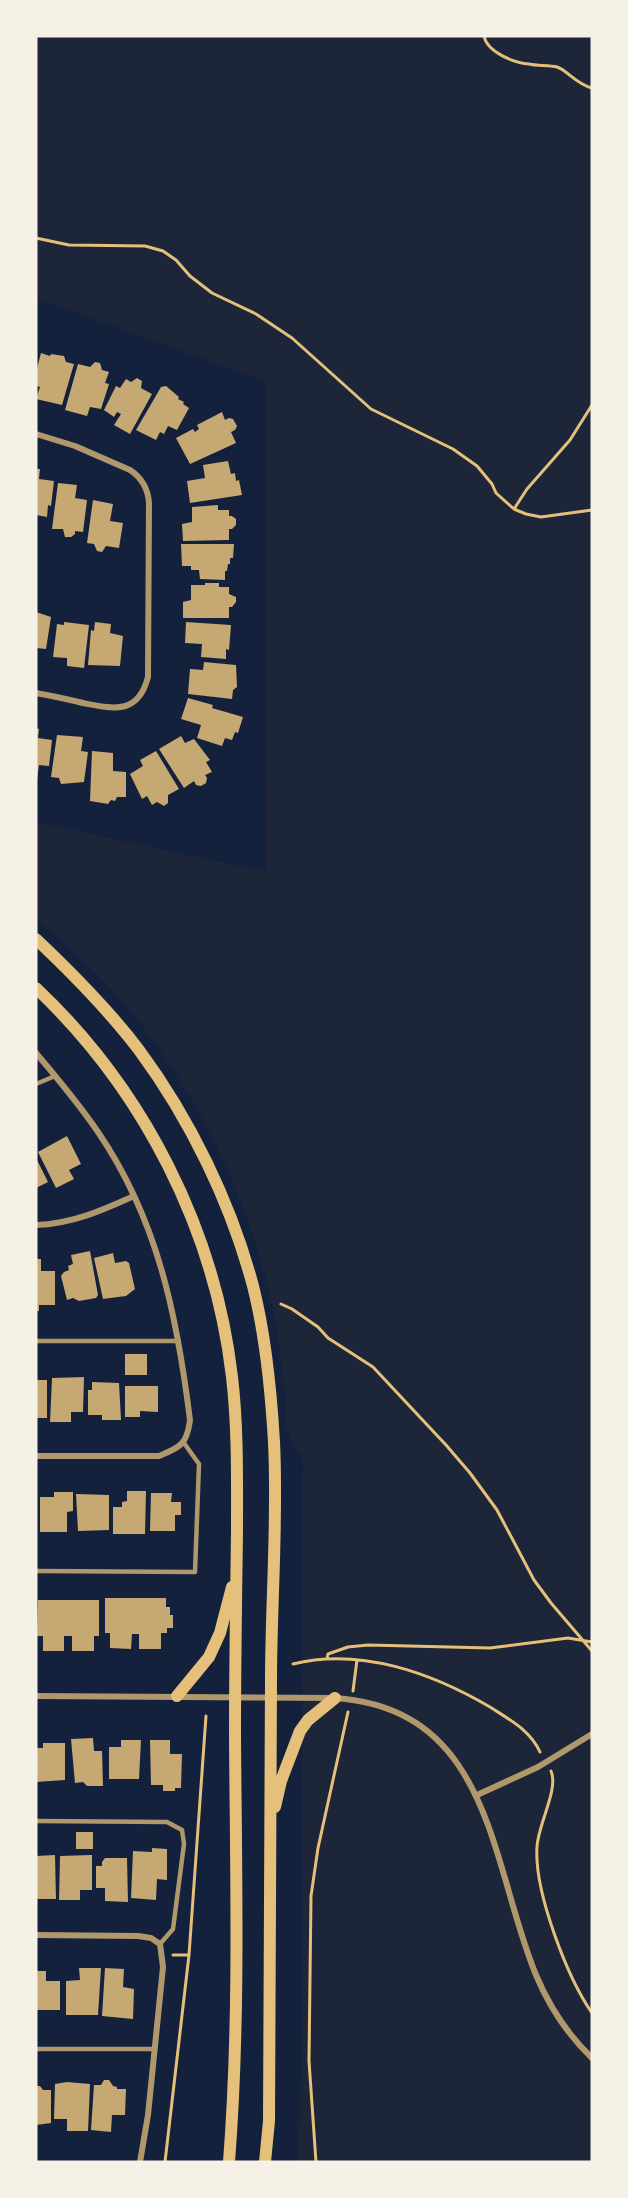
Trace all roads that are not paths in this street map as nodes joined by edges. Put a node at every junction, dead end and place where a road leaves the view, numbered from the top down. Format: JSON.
{"nodes":[{"id":1,"x":36,"y":435,"type":"edge"},
{"id":2,"x":36,"y":693,"type":"edge"},
{"id":3,"x":36,"y":939,"type":"edge"},
{"id":4,"x":36,"y":988,"type":"edge"},
{"id":5,"x":36,"y":1053,"type":"edge"},
{"id":6,"x":55,"y":1076,"type":"junction"},
{"id":7,"x":36,"y":1084,"type":"edge"},
{"id":8,"x":134,"y":1196,"type":"junction"},
{"id":9,"x":36,"y":1225,"type":"edge"},
{"id":10,"x":36,"y":1341,"type":"edge"},
{"id":11,"x":179,"y":1341,"type":"junction"},
{"id":12,"x":184,"y":1443,"type":"junction"},
{"id":13,"x":36,"y":1456,"type":"edge"},
{"id":14,"x":236,"y":1568,"type":"junction"},
{"id":15,"x":36,"y":1571,"type":"edge"},
{"id":16,"x":36,"y":1696,"type":"edge"},
{"id":17,"x":177,"y":1696,"type":"junction"},
{"id":18,"x":235,"y":1696,"type":"junction"},
{"id":19,"x":270,"y":1696,"type":"junction"},
{"id":20,"x":335,"y":1698,"type":"junction"},
{"id":21,"x":592,"y":1734,"type":"edge"},
{"id":22,"x":477,"y":1795,"type":"junction"},
{"id":23,"x":36,"y":1821,"type":"edge"},
{"id":24,"x":270,"y":1825,"type":"junction"},
{"id":25,"x":36,"y":1935,"type":"edge"},
{"id":26,"x":160,"y":1944,"type":"junction"},
{"id":27,"x":36,"y":2049,"type":"edge"},
{"id":28,"x":155,"y":2049,"type":"junction"},
{"id":29,"x":592,"y":2058,"type":"edge"},
{"id":30,"x":140,"y":2162,"type":"edge"},
{"id":31,"x":229,"y":2162,"type":"edge"},
{"id":32,"x":265,"y":2162,"type":"edge"}],
"edges":[{"from":1,"to":2,"type":"street"},
{"from":3,"to":19,"type":"main road"},
{"from":4,"to":14,"type":"main road"},
{"from":5,"to":6,"type":"street"},
{"from":6,"to":7,"type":"lane"},
{"from":6,"to":8,"type":"street"},
{"from":8,"to":9,"type":"street"},
{"from":8,"to":11,"type":"street"},
{"from":10,"to":11,"type":"lane"},
{"from":11,"to":12,"type":"street"},
{"from":12,"to":13,"type":"street"},
{"from":12,"to":15,"type":"lane"},
{"from":14,"to":17,"type":"main road"},
{"from":14,"to":18,"type":"main road"},
{"from":16,"to":17,"type":"street"},
{"from":17,"to":18,"type":"street"},
{"from":18,"to":19,"type":"street"},
{"from":18,"to":31,"type":"main road"},
{"from":19,"to":20,"type":"street"},
{"from":19,"to":24,"type":"main road"},
{"from":20,"to":22,"type":"street"},
{"from":20,"to":24,"type":"main road"},
{"from":21,"to":22,"type":"street"},
{"from":22,"to":29,"type":"street"},
{"from":23,"to":26,"type":"lane"},
{"from":24,"to":32,"type":"main road"},
{"from":25,"to":26,"type":"street"},
{"from":26,"to":28,"type":"street"},
{"from":27,"to":28,"type":"lane"},
{"from":28,"to":30,"type":"street"}]}
